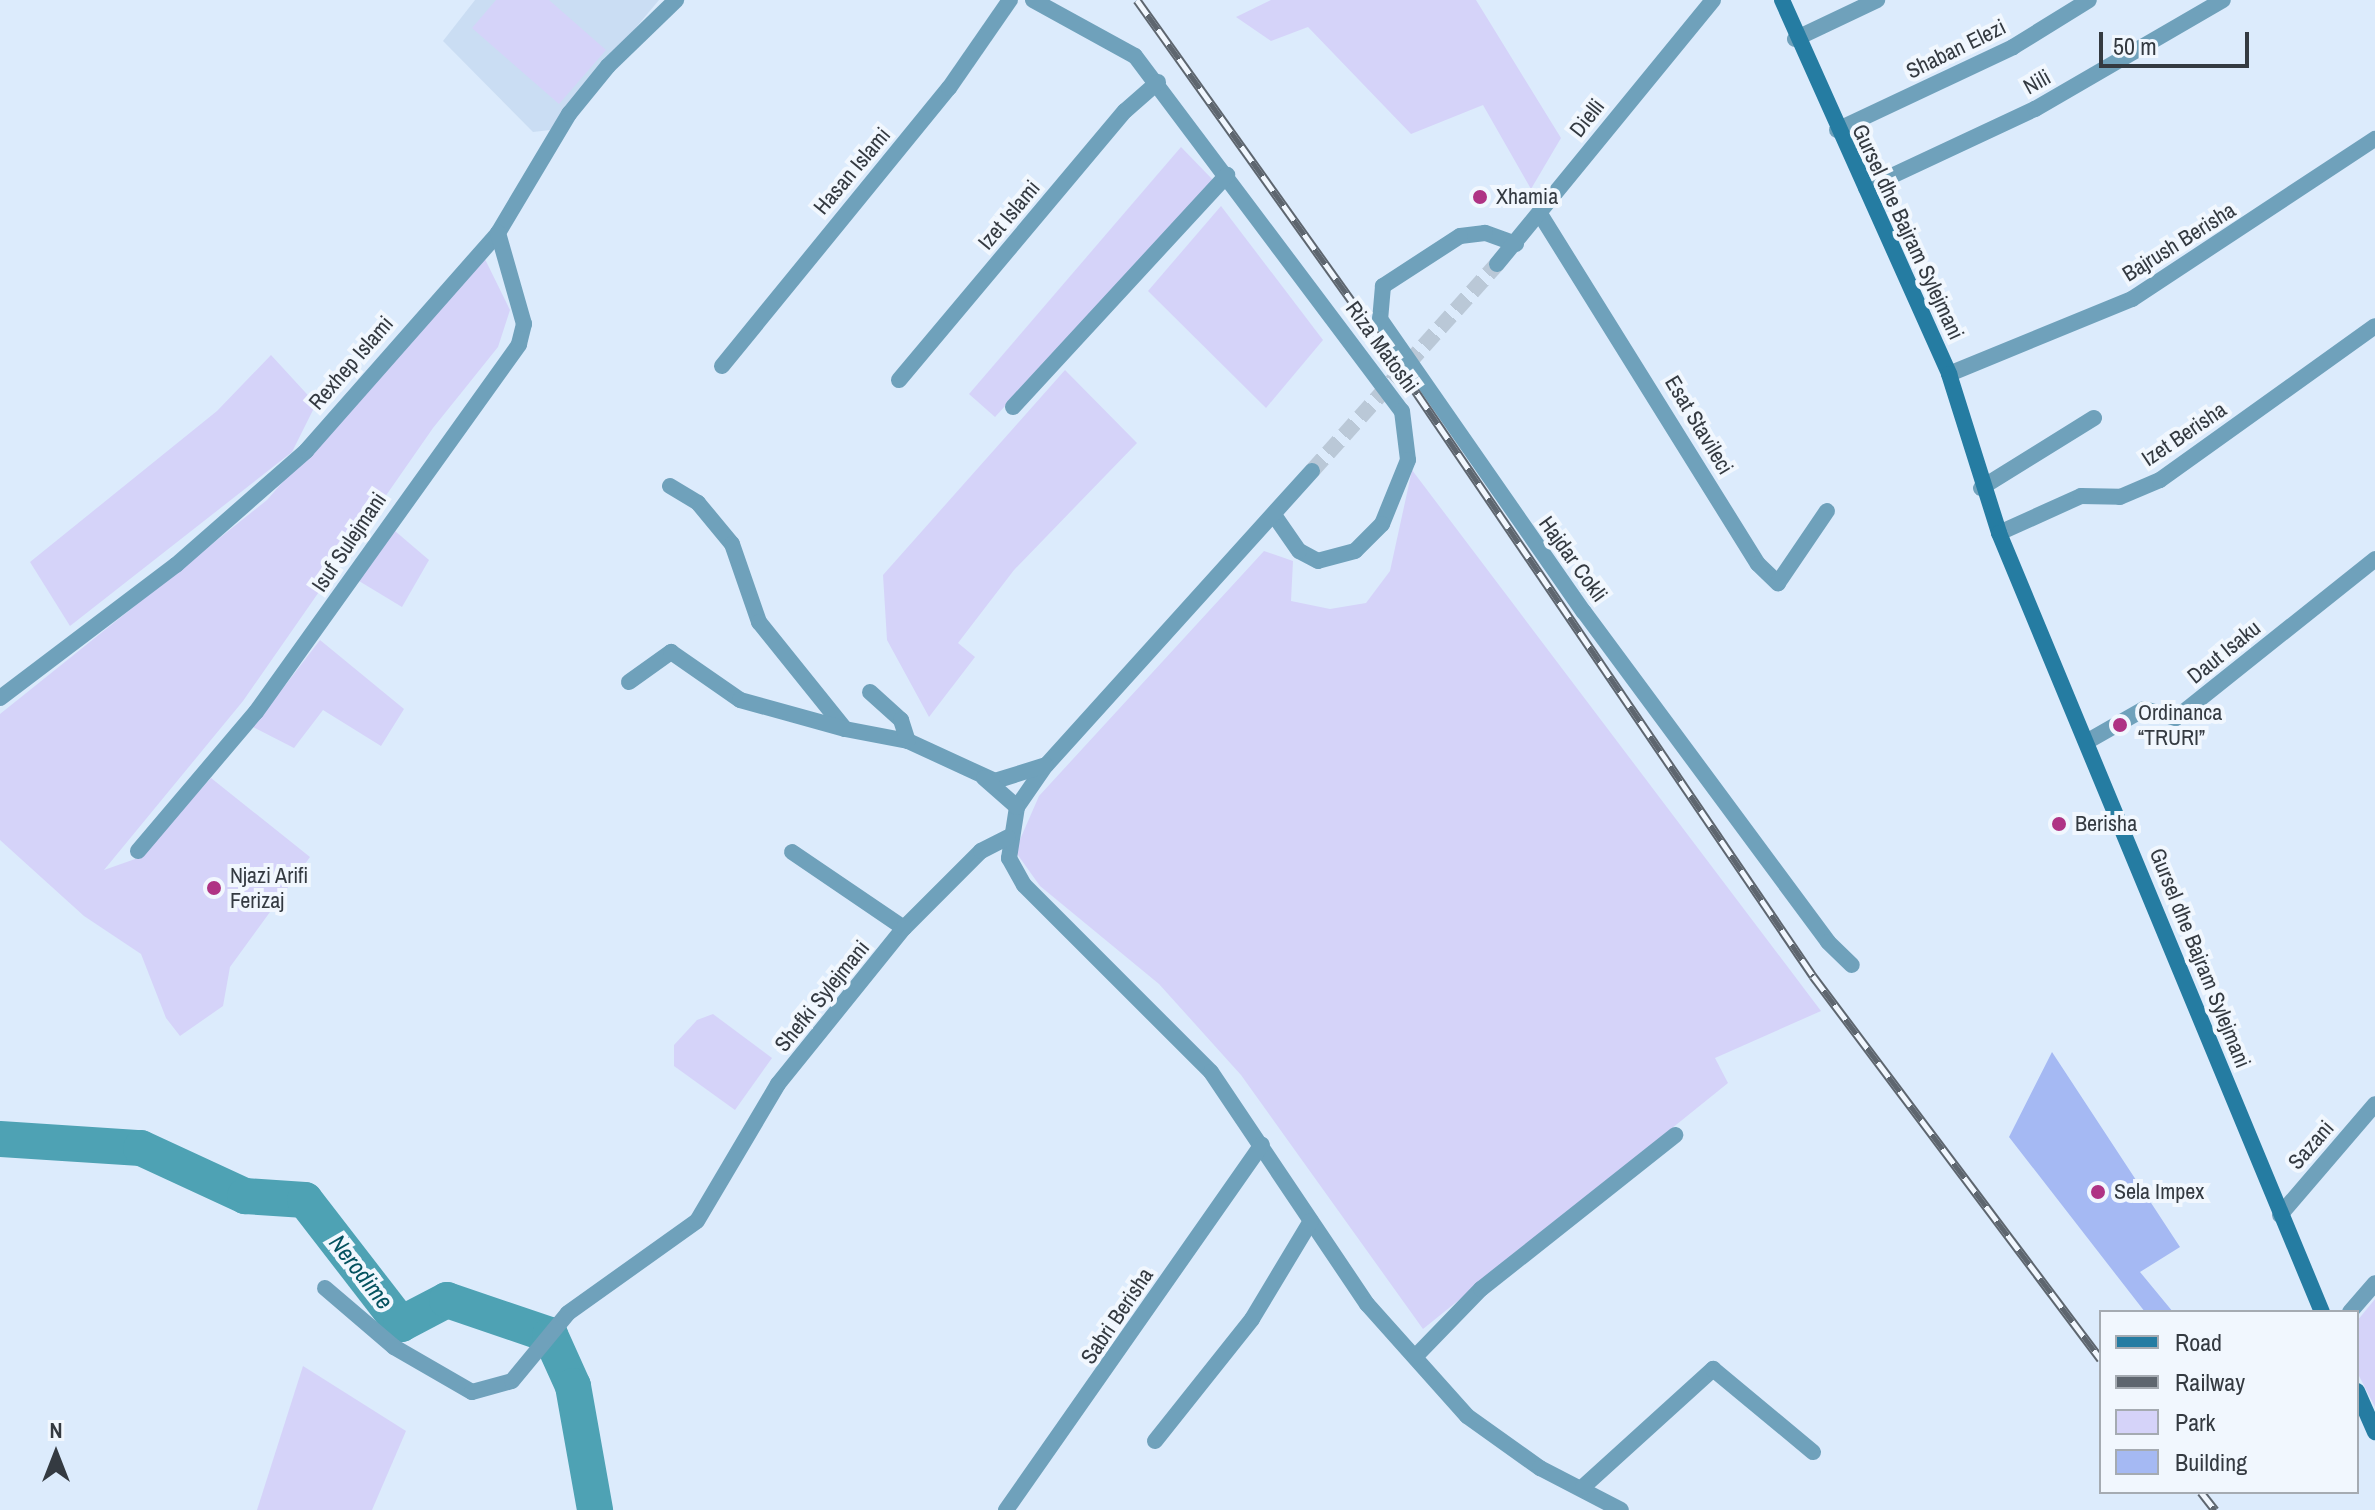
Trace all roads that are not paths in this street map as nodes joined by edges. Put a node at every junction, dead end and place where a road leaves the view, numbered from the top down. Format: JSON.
{"nodes":[{"id":1,"x":676,"y":0,"type":"edge"},
{"id":2,"x":1010,"y":0,"type":"edge"},
{"id":3,"x":1033,"y":0,"type":"edge"},
{"id":4,"x":1713,"y":0,"type":"edge"},
{"id":5,"x":1782,"y":0,"type":"edge"},
{"id":6,"x":1877,"y":0,"type":"edge"},
{"id":7,"x":2089,"y":0,"type":"edge"},
{"id":8,"x":2223,"y":0,"type":"edge"},
{"id":9,"x":1795,"y":39,"type":"junction"},
{"id":10,"x":1158,"y":82,"type":"junction"},
{"id":11,"x":1837,"y":130,"type":"junction"},
{"id":12,"x":2375,"y":139,"type":"edge"},
{"id":13,"x":1227,"y":175,"type":"junction"},
{"id":14,"x":1866,"y":188,"type":"junction"},
{"id":15,"x":1540,"y":214,"type":"junction"},
{"id":16,"x":498,"y":233,"type":"junction"},
{"id":17,"x":1516,"y":244,"type":"junction"},
{"id":18,"x":1497,"y":264,"type":"tunnel mouth"},
{"id":19,"x":2375,"y":326,"type":"edge"},
{"id":20,"x":722,"y":366,"type":"dead end"},
{"id":21,"x":1949,"y":374,"type":"junction"},
{"id":22,"x":899,"y":380,"type":"dead end"},
{"id":23,"x":1013,"y":407,"type":"dead end"},
{"id":24,"x":2094,"y":418,"type":"dead end"},
{"id":25,"x":1312,"y":471,"type":"tunnel mouth"},
{"id":26,"x":670,"y":486,"type":"dead end"},
{"id":27,"x":1981,"y":488,"type":"junction"},
{"id":28,"x":1827,"y":511,"type":"dead end"},
{"id":29,"x":1274,"y":515,"type":"junction"},
{"id":30,"x":1999,"y":533,"type":"junction"},
{"id":31,"x":2375,"y":559,"type":"edge"},
{"id":32,"x":629,"y":682,"type":"dead end"},
{"id":33,"x":870,"y":692,"type":"dead end"},
{"id":34,"x":0,"y":698,"type":"edge"},
{"id":35,"x":845,"y":729,"type":"junction"},
{"id":36,"x":908,"y":741,"type":"junction"},
{"id":37,"x":2088,"y":741,"type":"junction"},
{"id":38,"x":1046,"y":765,"type":"junction"},
{"id":39,"x":984,"y":778,"type":"junction"},
{"id":40,"x":1017,"y":807,"type":"junction"},
{"id":41,"x":1008,"y":837,"type":"junction"},
{"id":42,"x":138,"y":851,"type":"dead end"},
{"id":43,"x":792,"y":852,"type":"dead end"},
{"id":44,"x":904,"y":928,"type":"junction"},
{"id":45,"x":1852,"y":965,"type":"dead end"},
{"id":46,"x":2375,"y":1104,"type":"edge"},
{"id":47,"x":1675,"y":1135,"type":"dead end"},
{"id":48,"x":1262,"y":1145,"type":"junction"},
{"id":49,"x":2280,"y":1215,"type":"junction"},
{"id":50,"x":1311,"y":1221,"type":"junction"},
{"id":51,"x":2375,"y":1283,"type":"edge"},
{"id":52,"x":325,"y":1288,"type":"dead end"},
{"id":53,"x":2321,"y":1310,"type":"edge"},
{"id":54,"x":2352,"y":1310,"type":"edge"},
{"id":55,"x":1415,"y":1357,"type":"junction"},
{"id":56,"x":2359,"y":1396,"type":"edge"},
{"id":57,"x":2375,"y":1432,"type":"edge"},
{"id":58,"x":1155,"y":1441,"type":"dead end"},
{"id":59,"x":1813,"y":1452,"type":"dead end"},
{"id":60,"x":1583,"y":1487,"type":"junction"},
{"id":61,"x":1006,"y":1510,"type":"edge"},
{"id":62,"x":1621,"y":1510,"type":"edge"}],
"edges":[{"from":1,"to":16,"type":"street","name":"Rexhep Islami"},
{"from":2,"to":20,"type":"street","name":"Hasan Islami"},
{"from":3,"to":10,"type":"street","name":"Riza Matoshi"},
{"from":4,"to":15,"type":"street","name":"Dielli"},
{"from":5,"to":9,"type":"street","name":"Gursel dhe Bajram Sylejmani"},
{"from":6,"to":9,"type":"street"},
{"from":7,"to":11,"type":"street","name":"Shaban Elezi"},
{"from":8,"to":14,"type":"street","name":"Nili"},
{"from":9,"to":11,"type":"street","name":"Gursel dhe Bajram Sylejmani"},
{"from":10,"to":13,"type":"street","name":"Riza Matoshi"},
{"from":10,"to":22,"type":"street","name":"Izet Islami"},
{"from":11,"to":14,"type":"street","name":"Gursel dhe Bajram Sylejmani"},
{"from":12,"to":21,"type":"street","name":"Bajrush Berisha"},
{"from":13,"to":23,"type":"street"},
{"from":13,"to":29,"type":"street","name":"Riza Matoshi"},
{"from":14,"to":21,"type":"street","name":"Gursel dhe Bajram Sylejmani"},
{"from":15,"to":17,"type":"street","name":"Dielli"},
{"from":15,"to":28,"type":"street","name":"Esat Stavileci"},
{"from":16,"to":34,"type":"street","name":"Rexhep Islami"},
{"from":16,"to":42,"type":"street","name":"Isuf Sulejmani"},
{"from":17,"to":18,"type":"street","name":"Dielli"},
{"from":17,"to":45,"type":"street","name":"Hajdar Cokli"},
{"from":19,"to":30,"type":"street","name":"Izet Berisha"},
{"from":21,"to":27,"type":"street","name":"Gursel dhe Bajram Sylejmani"},
{"from":24,"to":27,"type":"street"},
{"from":25,"to":29,"type":"street"},
{"from":26,"to":35,"type":"street"},
{"from":27,"to":30,"type":"street","name":"Gursel dhe Bajram Sylejmani"},
{"from":29,"to":38,"type":"street"},
{"from":30,"to":37,"type":"street","name":"Gursel dhe Bajram Sylejmani"},
{"from":31,"to":37,"type":"street","name":"Daut Isaku"},
{"from":32,"to":35,"type":"street"},
{"from":33,"to":36,"type":"street"},
{"from":35,"to":36,"type":"street"},
{"from":36,"to":39,"type":"street"},
{"from":37,"to":49,"type":"street","name":"Gursel dhe Bajram Sylejmani"},
{"from":38,"to":39,"type":"street"},
{"from":38,"to":40,"type":"street"},
{"from":39,"to":40,"type":"street"},
{"from":40,"to":41,"type":"street"},
{"from":41,"to":44,"type":"street","name":"Shefki Sylejmani"},
{"from":41,"to":48,"type":"street"},
{"from":43,"to":44,"type":"street"},
{"from":44,"to":52,"type":"street","name":"Shefki Sylejmani"},
{"from":46,"to":49,"type":"street","name":"Sazani"},
{"from":47,"to":55,"type":"street"},
{"from":48,"to":50,"type":"street"},
{"from":48,"to":61,"type":"street","name":"Sabri Berisha"},
{"from":49,"to":53,"type":"street","name":"Gursel dhe Bajram Sylejmani"},
{"from":50,"to":55,"type":"street"},
{"from":50,"to":58,"type":"street"},
{"from":51,"to":54,"type":"street"},
{"from":55,"to":60,"type":"street"},
{"from":56,"to":57,"type":"street"},
{"from":59,"to":60,"type":"street"},
{"from":60,"to":62,"type":"street"}]}
